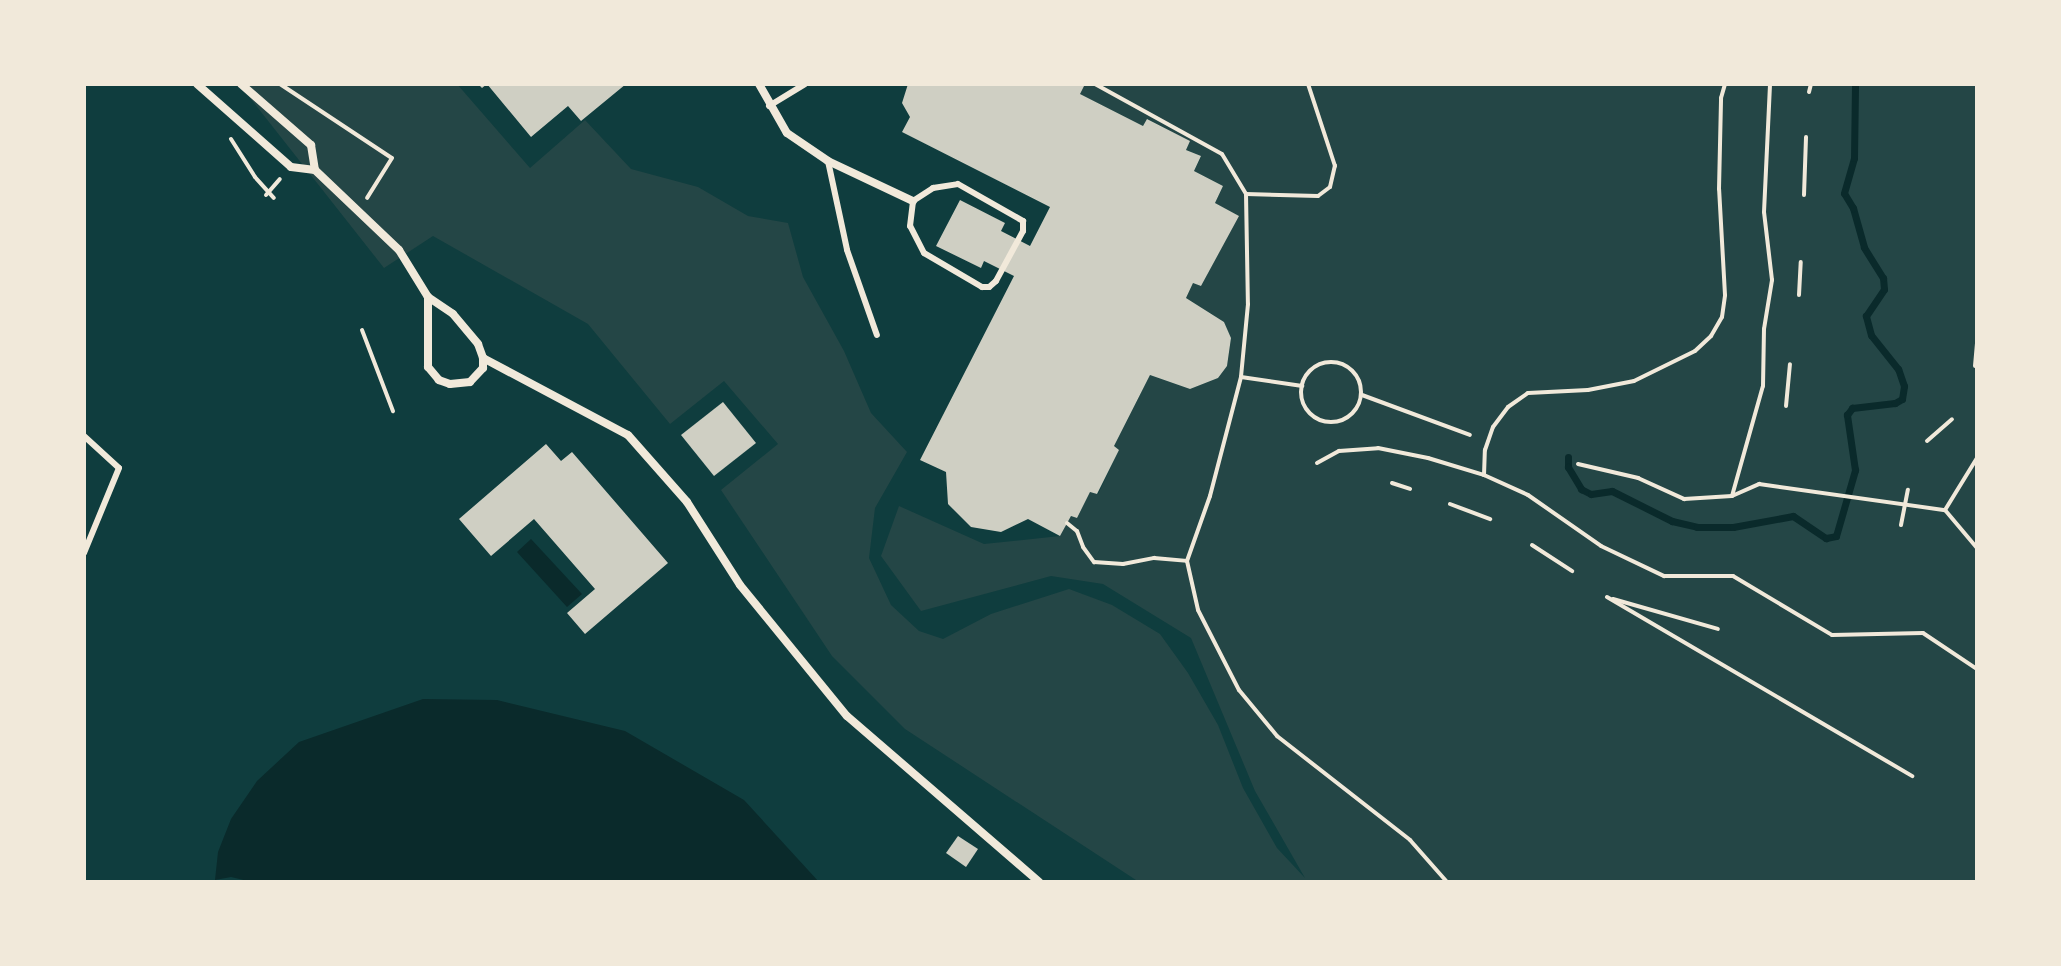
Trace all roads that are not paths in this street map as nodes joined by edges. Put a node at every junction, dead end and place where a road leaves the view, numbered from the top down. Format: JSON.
{"nodes":[{"id":1,"x":197,"y":84,"type":"edge"},
{"id":2,"x":241,"y":84,"type":"edge"},
{"id":3,"x":759,"y":84,"type":"edge"},
{"id":4,"x":805,"y":84,"type":"edge"},
{"id":5,"x":769,"y":106,"type":"junction"},
{"id":6,"x":828,"y":161,"type":"junction"},
{"id":7,"x":315,"y":170,"type":"junction"},
{"id":8,"x":913,"y":201,"type":"junction"},
{"id":9,"x":428,"y":297,"type":"junction"},
{"id":10,"x":877,"y":335,"type":"dead end"},
{"id":11,"x":483,"y":358,"type":"junction"},
{"id":12,"x":84,"y":436,"type":"edge"},
{"id":13,"x":84,"y":553,"type":"edge"},
{"id":14,"x":1039,"y":882,"type":"edge"}],
"edges":[{"from":1,"to":7,"type":"street"},
{"from":2,"to":7,"type":"street"},
{"from":3,"to":5,"type":"street"},
{"from":4,"to":5,"type":"lane"},
{"from":5,"to":6,"type":"street"},
{"from":6,"to":8,"type":"street"},
{"from":6,"to":10,"type":"lane"},
{"from":7,"to":9,"type":"street"},
{"from":8,"to":8,"type":"lane"},
{"from":9,"to":11,"type":"street"},
{"from":9,"to":11,"type":"street"},
{"from":11,"to":14,"type":"street"},
{"from":12,"to":13,"type":"lane"}]}
